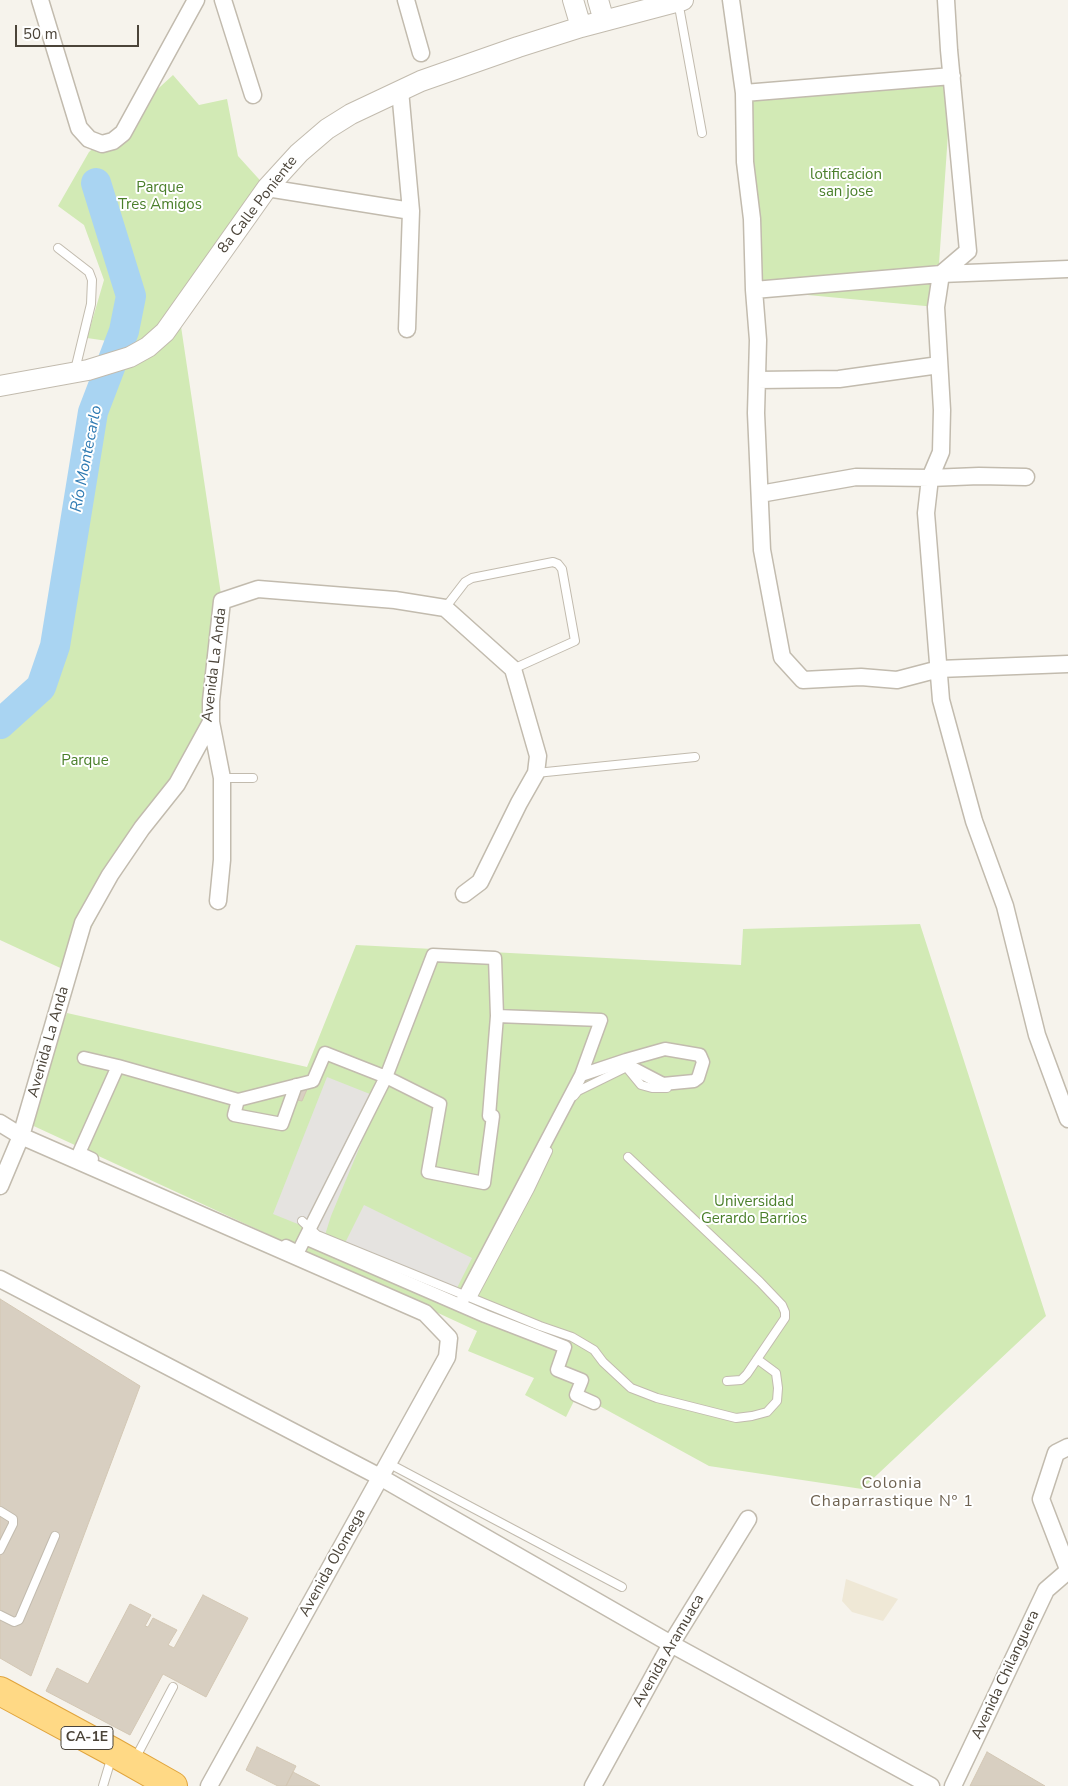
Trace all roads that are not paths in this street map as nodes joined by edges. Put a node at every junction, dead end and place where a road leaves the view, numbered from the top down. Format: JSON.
{"nodes":[{"id":1,"x":40,"y":0,"type":"edge"},
{"id":2,"x":196,"y":0,"type":"edge"},
{"id":3,"x":223,"y":0,"type":"edge"},
{"id":4,"x":406,"y":0,"type":"edge"},
{"id":5,"x":573,"y":0,"type":"edge"},
{"id":6,"x":598,"y":0,"type":"edge"},
{"id":7,"x":730,"y":0,"type":"edge"},
{"id":8,"x":946,"y":0,"type":"edge"},
{"id":9,"x":681,"y":1,"type":"edge"},
{"id":10,"x":604,"y":21,"type":"junction"},
{"id":11,"x":581,"y":27,"type":"junction"},
{"id":12,"x":421,"y":53,"type":"dead end"},
{"id":13,"x":952,"y":76,"type":"junction"},
{"id":14,"x":400,"y":90,"type":"junction"},
{"id":15,"x":744,"y":93,"type":"junction"},
{"id":16,"x":253,"y":95,"type":"dead end"},
{"id":17,"x":702,"y":133,"type":"dead end"},
{"id":18,"x":268,"y":188,"type":"junction"},
{"id":19,"x":411,"y":212,"type":"junction"},
{"id":20,"x":58,"y":248,"type":"dead end"},
{"id":21,"x":1068,"y":269,"type":"edge"},
{"id":22,"x":941,"y":274,"type":"junction"},
{"id":23,"x":754,"y":290,"type":"junction"},
{"id":24,"x":407,"y":329,"type":"dead end"},
{"id":25,"x":940,"y":365,"type":"junction"},
{"id":26,"x":82,"y":371,"type":"junction"},
{"id":27,"x":757,"y":380,"type":"junction"},
{"id":28,"x":0,"y":386,"type":"edge"},
{"id":29,"x":1026,"y":477,"type":"dead end"},
{"id":30,"x":930,"y":478,"type":"junction"},
{"id":31,"x":760,"y":494,"type":"junction"},
{"id":32,"x":445,"y":608,"type":"junction"},
{"id":33,"x":1068,"y":664,"type":"edge"},
{"id":34,"x":513,"y":669,"type":"junction"},
{"id":35,"x":939,"y":669,"type":"junction"},
{"id":36,"x":211,"y":722,"type":"junction"},
{"id":37,"x":695,"y":757,"type":"dead end"},
{"id":38,"x":536,"y":773,"type":"junction"},
{"id":39,"x":222,"y":778,"type":"junction"},
{"id":40,"x":253,"y":778,"type":"dead end"},
{"id":41,"x":464,"y":894,"type":"dead end"},
{"id":42,"x":218,"y":901,"type":"dead end"},
{"id":43,"x":497,"y":1016,"type":"junction"},
{"id":44,"x":84,"y":1058,"type":"dead end"},
{"id":45,"x":625,"y":1065,"type":"junction"},
{"id":46,"x":118,"y":1066,"type":"junction"},
{"id":47,"x":581,"y":1075,"type":"junction"},
{"id":48,"x":386,"y":1077,"type":"junction"},
{"id":49,"x":296,"y":1085,"type":"junction"},
{"id":50,"x":238,"y":1100,"type":"junction"},
{"id":51,"x":1068,"y":1118,"type":"edge"},
{"id":52,"x":0,"y":1124,"type":"edge"},
{"id":53,"x":21,"y":1136,"type":"junction"},
{"id":54,"x":628,"y":1157,"type":"dead end"},
{"id":55,"x":0,"y":1186,"type":"edge"},
{"id":56,"x":311,"y":1242,"type":"junction"},
{"id":57,"x":0,"y":1279,"type":"edge"},
{"id":58,"x":466,"y":1300,"type":"junction"},
{"id":59,"x":757,"y":1359,"type":"junction"},
{"id":60,"x":727,"y":1381,"type":"dead end"},
{"id":61,"x":594,"y":1403,"type":"dead end"},
{"id":62,"x":1068,"y":1447,"type":"edge"},
{"id":63,"x":384,"y":1470,"type":"junction"},
{"id":64,"x":0,"y":1511,"type":"edge"},
{"id":65,"x":748,"y":1519,"type":"dead end"},
{"id":66,"x":55,"y":1536,"type":"dead end"},
{"id":67,"x":0,"y":1550,"type":"edge"},
{"id":68,"x":1068,"y":1570,"type":"edge"},
{"id":69,"x":622,"y":1587,"type":"dead end"},
{"id":70,"x":0,"y":1615,"type":"edge"},
{"id":71,"x":672,"y":1644,"type":"junction"},
{"id":72,"x":173,"y":1687,"type":"dead end"},
{"id":73,"x":0,"y":1691,"type":"edge"},
{"id":74,"x":123,"y":1758,"type":"junction"},
{"id":75,"x":102,"y":1786,"type":"edge"},
{"id":76,"x":173,"y":1786,"type":"edge"},
{"id":77,"x":209,"y":1786,"type":"edge"},
{"id":78,"x":593,"y":1786,"type":"edge"},
{"id":79,"x":931,"y":1786,"type":"edge"},
{"id":80,"x":953,"y":1786,"type":"edge"}],
"edges":[{"from":1,"to":2,"type":"street"},
{"from":3,"to":16,"type":"street"},
{"from":4,"to":12,"type":"street"},
{"from":5,"to":11,"type":"street"},
{"from":6,"to":10,"type":"street"},
{"from":7,"to":15,"type":"street"},
{"from":8,"to":13,"type":"street"},
{"from":9,"to":10,"type":"street","name":"8a Calle Poniente"},
{"from":9,"to":17,"type":"lane"},
{"from":10,"to":11,"type":"street","name":"8a Calle Poniente"},
{"from":11,"to":14,"type":"street","name":"8a Calle Poniente"},
{"from":13,"to":15,"type":"street"},
{"from":13,"to":22,"type":"street"},
{"from":14,"to":18,"type":"street","name":"8a Calle Poniente"},
{"from":14,"to":19,"type":"street"},
{"from":15,"to":23,"type":"street"},
{"from":18,"to":19,"type":"street"},
{"from":18,"to":26,"type":"street","name":"8a Calle Poniente"},
{"from":19,"to":24,"type":"street"},
{"from":20,"to":26,"type":"lane"},
{"from":21,"to":22,"type":"street"},
{"from":22,"to":23,"type":"street"},
{"from":22,"to":25,"type":"street"},
{"from":23,"to":27,"type":"street"},
{"from":25,"to":27,"type":"street"},
{"from":25,"to":30,"type":"street"},
{"from":26,"to":28,"type":"street","name":"8a Calle Poniente"},
{"from":27,"to":31,"type":"street"},
{"from":29,"to":30,"type":"street"},
{"from":30,"to":31,"type":"street"},
{"from":30,"to":35,"type":"street"},
{"from":31,"to":35,"type":"street"},
{"from":32,"to":34,"type":"street"},
{"from":32,"to":34,"type":"lane"},
{"from":32,"to":36,"type":"street","name":"Avenida La Anda"},
{"from":33,"to":35,"type":"street"},
{"from":34,"to":38,"type":"street"},
{"from":35,"to":51,"type":"street"},
{"from":36,"to":39,"type":"street"},
{"from":36,"to":53,"type":"street","name":"Avenida La Anda"},
{"from":37,"to":38,"type":"lane"},
{"from":38,"to":41,"type":"street"},
{"from":39,"to":40,"type":"lane"},
{"from":39,"to":42,"type":"street"},
{"from":43,"to":47,"type":"street"},
{"from":43,"to":48,"type":"street"},
{"from":43,"to":48,"type":"street"},
{"from":44,"to":46,"type":"street"},
{"from":45,"to":45,"type":"street"},
{"from":45,"to":47,"type":"street"},
{"from":45,"to":58,"type":"lane"},
{"from":46,"to":50,"type":"street"},
{"from":46,"to":56,"type":"street"},
{"from":47,"to":58,"type":"street"},
{"from":48,"to":49,"type":"street"},
{"from":48,"to":56,"type":"street"},
{"from":49,"to":50,"type":"street"},
{"from":49,"to":50,"type":"street"},
{"from":52,"to":53,"type":"street"},
{"from":53,"to":55,"type":"street","name":"Avenida La Anda"},
{"from":53,"to":56,"type":"street"},
{"from":54,"to":59,"type":"lane"},
{"from":56,"to":58,"type":"street"},
{"from":56,"to":63,"type":"street","name":"Avenida Olomega"},
{"from":57,"to":63,"type":"street"},
{"from":58,"to":59,"type":"lane"},
{"from":58,"to":61,"type":"street"},
{"from":59,"to":60,"type":"lane"},
{"from":62,"to":68,"type":"street"},
{"from":63,"to":69,"type":"lane"},
{"from":63,"to":71,"type":"street"},
{"from":63,"to":77,"type":"street","name":"Avenida Olomega"},
{"from":64,"to":67,"type":"lane"},
{"from":65,"to":71,"type":"street","name":"Avenida Aramuaca"},
{"from":66,"to":70,"type":"lane"},
{"from":68,"to":80,"type":"street","name":"Avenida Chilanguera"},
{"from":71,"to":78,"type":"street","name":"Avenida Aramuaca"},
{"from":71,"to":79,"type":"street"},
{"from":72,"to":74,"type":"lane"},
{"from":73,"to":74,"type":"highway","number":"CA-1E"},
{"from":74,"to":75,"type":"lane"},
{"from":74,"to":76,"type":"highway","number":"CA-1E"}]}
